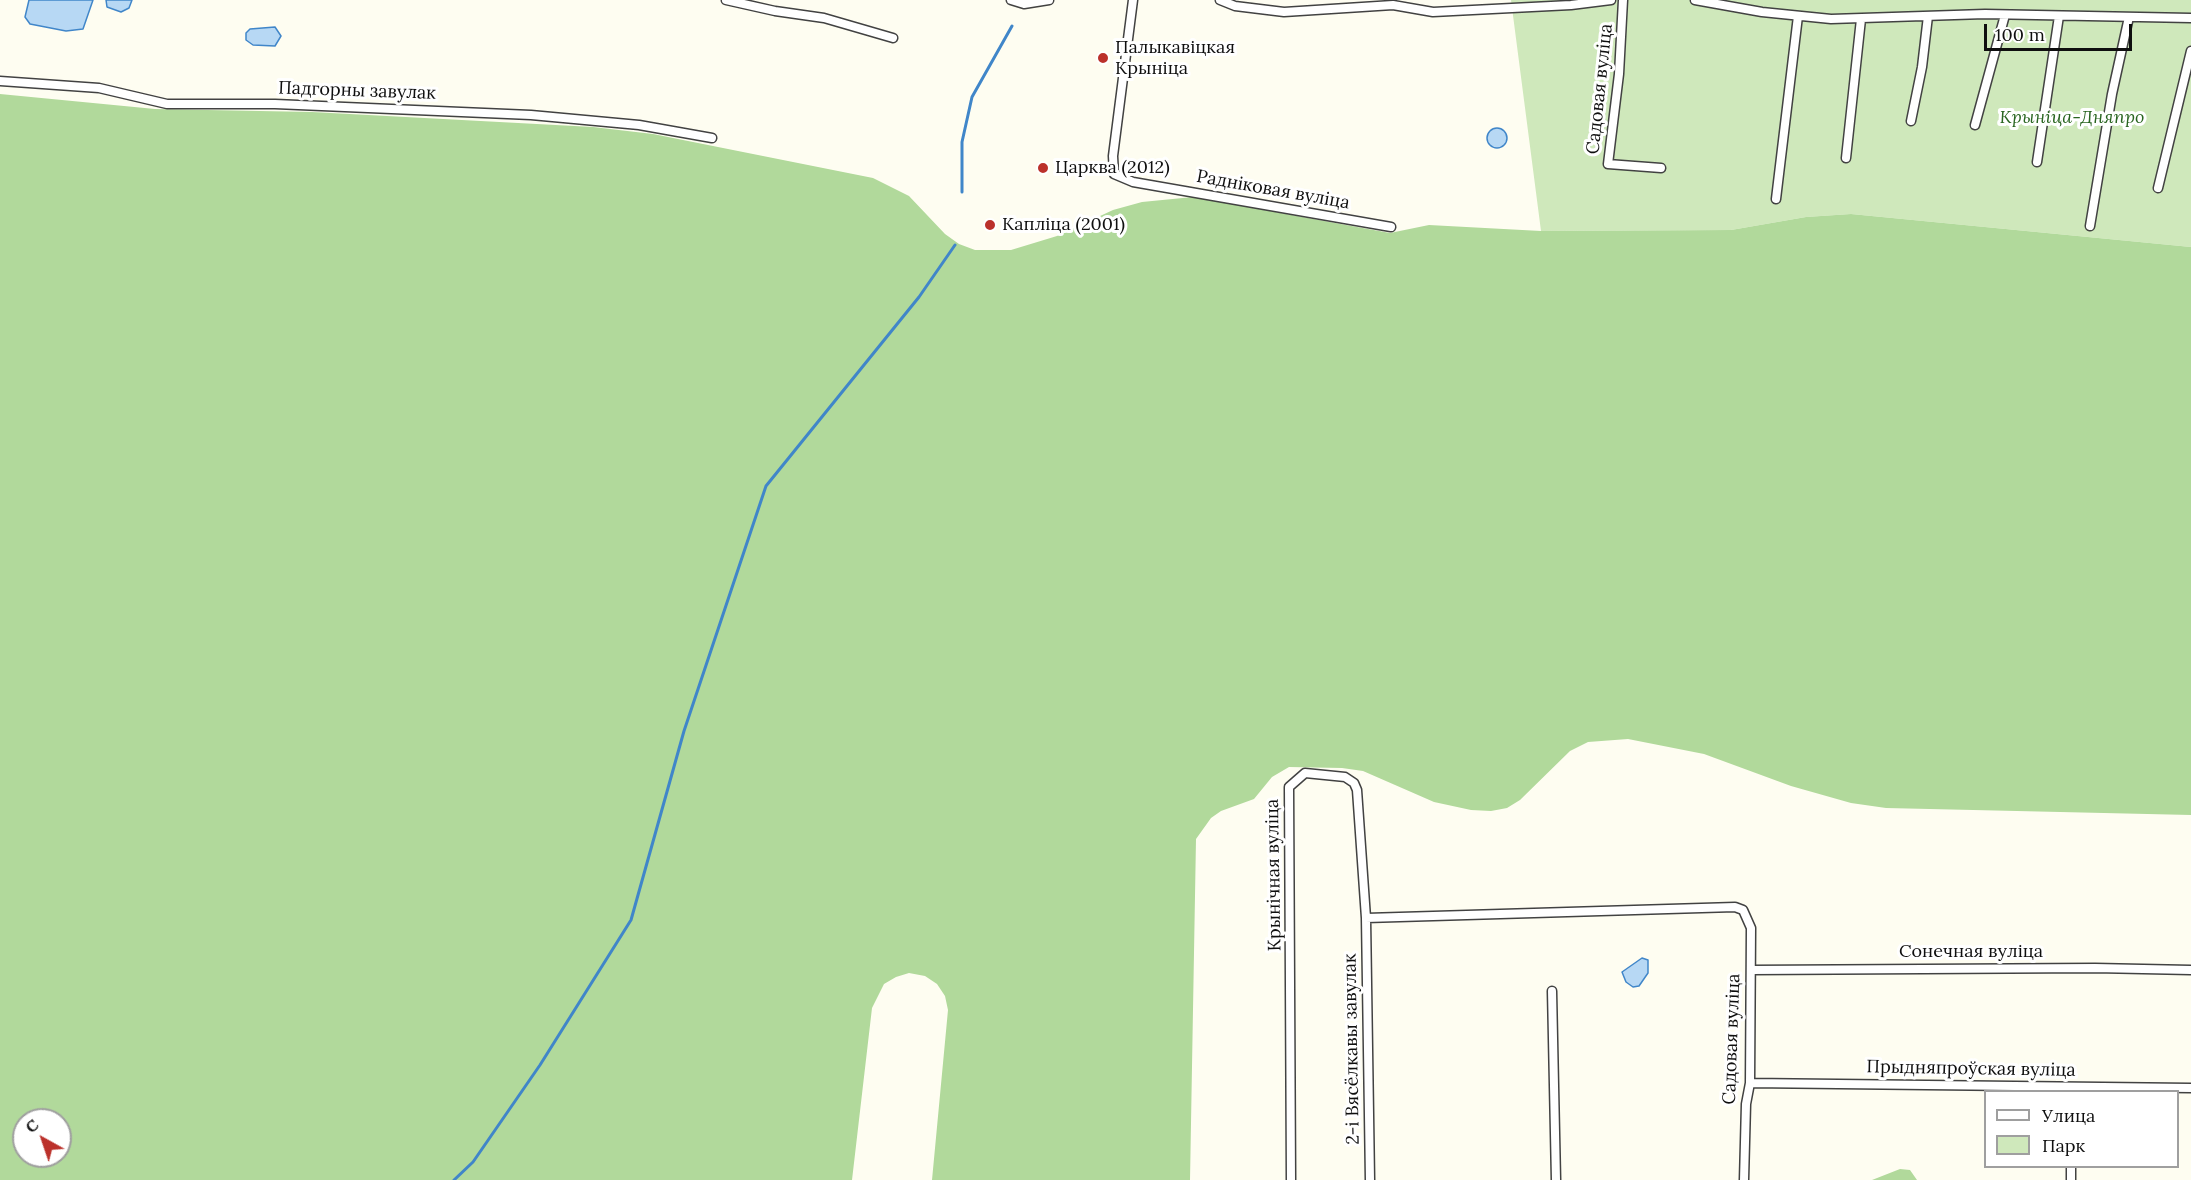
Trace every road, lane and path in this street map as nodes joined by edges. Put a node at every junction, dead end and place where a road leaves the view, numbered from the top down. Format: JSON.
{"nodes":[{"id":1,"x":726,"y":0,"type":"edge"},
{"id":2,"x":1011,"y":0,"type":"edge"},
{"id":3,"x":1048,"y":0,"type":"edge"},
{"id":4,"x":1133,"y":0,"type":"edge"},
{"id":5,"x":1220,"y":0,"type":"edge"},
{"id":6,"x":1611,"y":0,"type":"edge"},
{"id":7,"x":1623,"y":0,"type":"edge"},
{"id":8,"x":1695,"y":0,"type":"edge"},
{"id":9,"x":2005,"y":15,"type":"junction"},
{"id":10,"x":1798,"y":16,"type":"junction"},
{"id":11,"x":1928,"y":16,"type":"junction"},
{"id":12,"x":2059,"y":16,"type":"junction"},
{"id":13,"x":2129,"y":17,"type":"junction"},
{"id":14,"x":2191,"y":18,"type":"edge"},
{"id":15,"x":1861,"y":19,"type":"junction"},
{"id":16,"x":893,"y":38,"type":"dead end"},
{"id":17,"x":2191,"y":51,"type":"edge"},
{"id":18,"x":0,"y":81,"type":"edge"},
{"id":19,"x":1911,"y":121,"type":"dead end"},
{"id":20,"x":1975,"y":125,"type":"dead end"},
{"id":21,"x":712,"y":138,"type":"dead end"},
{"id":22,"x":1846,"y":158,"type":"dead end"},
{"id":23,"x":2037,"y":162,"type":"dead end"},
{"id":24,"x":1661,"y":168,"type":"dead end"},
{"id":25,"x":2158,"y":188,"type":"dead end"},
{"id":26,"x":1776,"y":199,"type":"dead end"},
{"id":27,"x":2090,"y":226,"type":"dead end"},
{"id":28,"x":1391,"y":227,"type":"dead end"},
{"id":29,"x":1366,"y":918,"type":"junction"},
{"id":30,"x":1751,"y":970,"type":"junction"},
{"id":31,"x":2191,"y":970,"type":"edge"},
{"id":32,"x":1552,"y":991,"type":"dead end"},
{"id":33,"x":1750,"y":1083,"type":"junction"},
{"id":34,"x":2191,"y":1088,"type":"edge"},
{"id":35,"x":2071,"y":1089,"type":"edge"},
{"id":36,"x":1291,"y":1180,"type":"edge"},
{"id":37,"x":1370,"y":1180,"type":"edge"},
{"id":38,"x":1556,"y":1180,"type":"edge"},
{"id":39,"x":1744,"y":1180,"type":"edge"}],
"edges":[{"from":1,"to":16,"type":"street"},
{"from":2,"to":3,"type":"street"},
{"from":4,"to":28,"type":"street","name":"Радніковая вуліца"},
{"from":5,"to":6,"type":"street"},
{"from":7,"to":24,"type":"street","name":"Садовая вуліца"},
{"from":8,"to":10,"type":"street"},
{"from":9,"to":11,"type":"street"},
{"from":9,"to":12,"type":"street"},
{"from":9,"to":20,"type":"street"},
{"from":10,"to":15,"type":"street"},
{"from":10,"to":26,"type":"street"},
{"from":11,"to":15,"type":"street"},
{"from":11,"to":19,"type":"street"},
{"from":12,"to":13,"type":"street"},
{"from":12,"to":23,"type":"street"},
{"from":13,"to":14,"type":"street"},
{"from":13,"to":27,"type":"street"},
{"from":15,"to":22,"type":"street"},
{"from":17,"to":25,"type":"street"},
{"from":18,"to":21,"type":"street","name":"Падгорны завулак"},
{"from":29,"to":30,"type":"street","name":"Садовая вуліца"},
{"from":29,"to":36,"type":"street","name":"Крынічная вуліца"},
{"from":29,"to":37,"type":"street","name":"2-і Вясёлкавы завулак"},
{"from":30,"to":31,"type":"street","name":"Сонечная вуліца"},
{"from":30,"to":33,"type":"street","name":"Садовая вуліца"},
{"from":32,"to":38,"type":"street"},
{"from":33,"to":35,"type":"street","name":"Прыдняпроўская вуліца"},
{"from":33,"to":39,"type":"street","name":"Садовая вуліца"},
{"from":34,"to":35,"type":"street","name":"Прыдняпроўская вуліца"}]}
